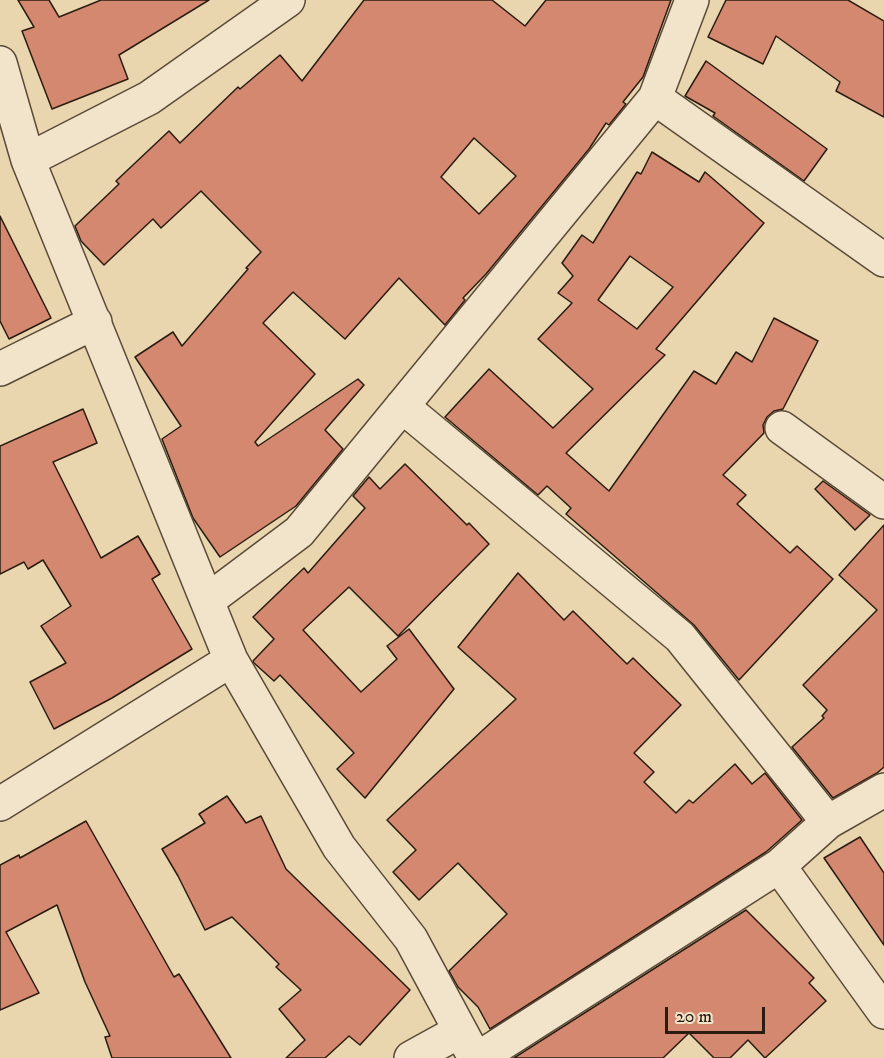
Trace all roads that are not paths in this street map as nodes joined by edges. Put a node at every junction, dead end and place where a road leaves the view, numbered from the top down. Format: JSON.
{"nodes":[{"id":1,"x":288,"y":0,"type":"edge"},
{"id":2,"x":692,"y":0,"type":"edge"},
{"id":3,"x":0,"y":63,"type":"edge"},
{"id":4,"x":656,"y":98,"type":"junction"},
{"id":5,"x":28,"y":160,"type":"junction"},
{"id":6,"x":884,"y":260,"type":"edge"},
{"id":7,"x":94,"y":322,"type":"junction"},
{"id":8,"x":0,"y":369,"type":"edge"},
{"id":9,"x":402,"y":406,"type":"junction"},
{"id":10,"x":782,"y":428,"type":"dead end"},
{"id":11,"x":884,"y":502,"type":"edge"},
{"id":12,"x":207,"y":601,"type":"junction"},
{"id":13,"x":231,"y":660,"type":"junction"},
{"id":14,"x":884,"y":790,"type":"edge"},
{"id":15,"x":0,"y":804,"type":"edge"},
{"id":16,"x":828,"y":822,"type":"junction"},
{"id":17,"x":779,"y":866,"type":"junction"},
{"id":18,"x":884,"y":1011,"type":"edge"},
{"id":19,"x":471,"y":1049,"type":"edge"},
{"id":20,"x":411,"y":1058,"type":"edge"}],
"edges":[{"from":1,"to":5,"type":"street"},
{"from":2,"to":4,"type":"street"},
{"from":3,"to":5,"type":"street"},
{"from":4,"to":6,"type":"street"},
{"from":4,"to":9,"type":"street"},
{"from":5,"to":7,"type":"street"},
{"from":7,"to":8,"type":"street"},
{"from":7,"to":12,"type":"street"},
{"from":9,"to":12,"type":"street"},
{"from":9,"to":16,"type":"street"},
{"from":10,"to":11,"type":"street"},
{"from":12,"to":13,"type":"street"},
{"from":13,"to":15,"type":"street"},
{"from":13,"to":19,"type":"street"},
{"from":14,"to":16,"type":"street"},
{"from":16,"to":17,"type":"street"},
{"from":17,"to":18,"type":"street"},
{"from":17,"to":19,"type":"street"},
{"from":19,"to":20,"type":"street"}]}
